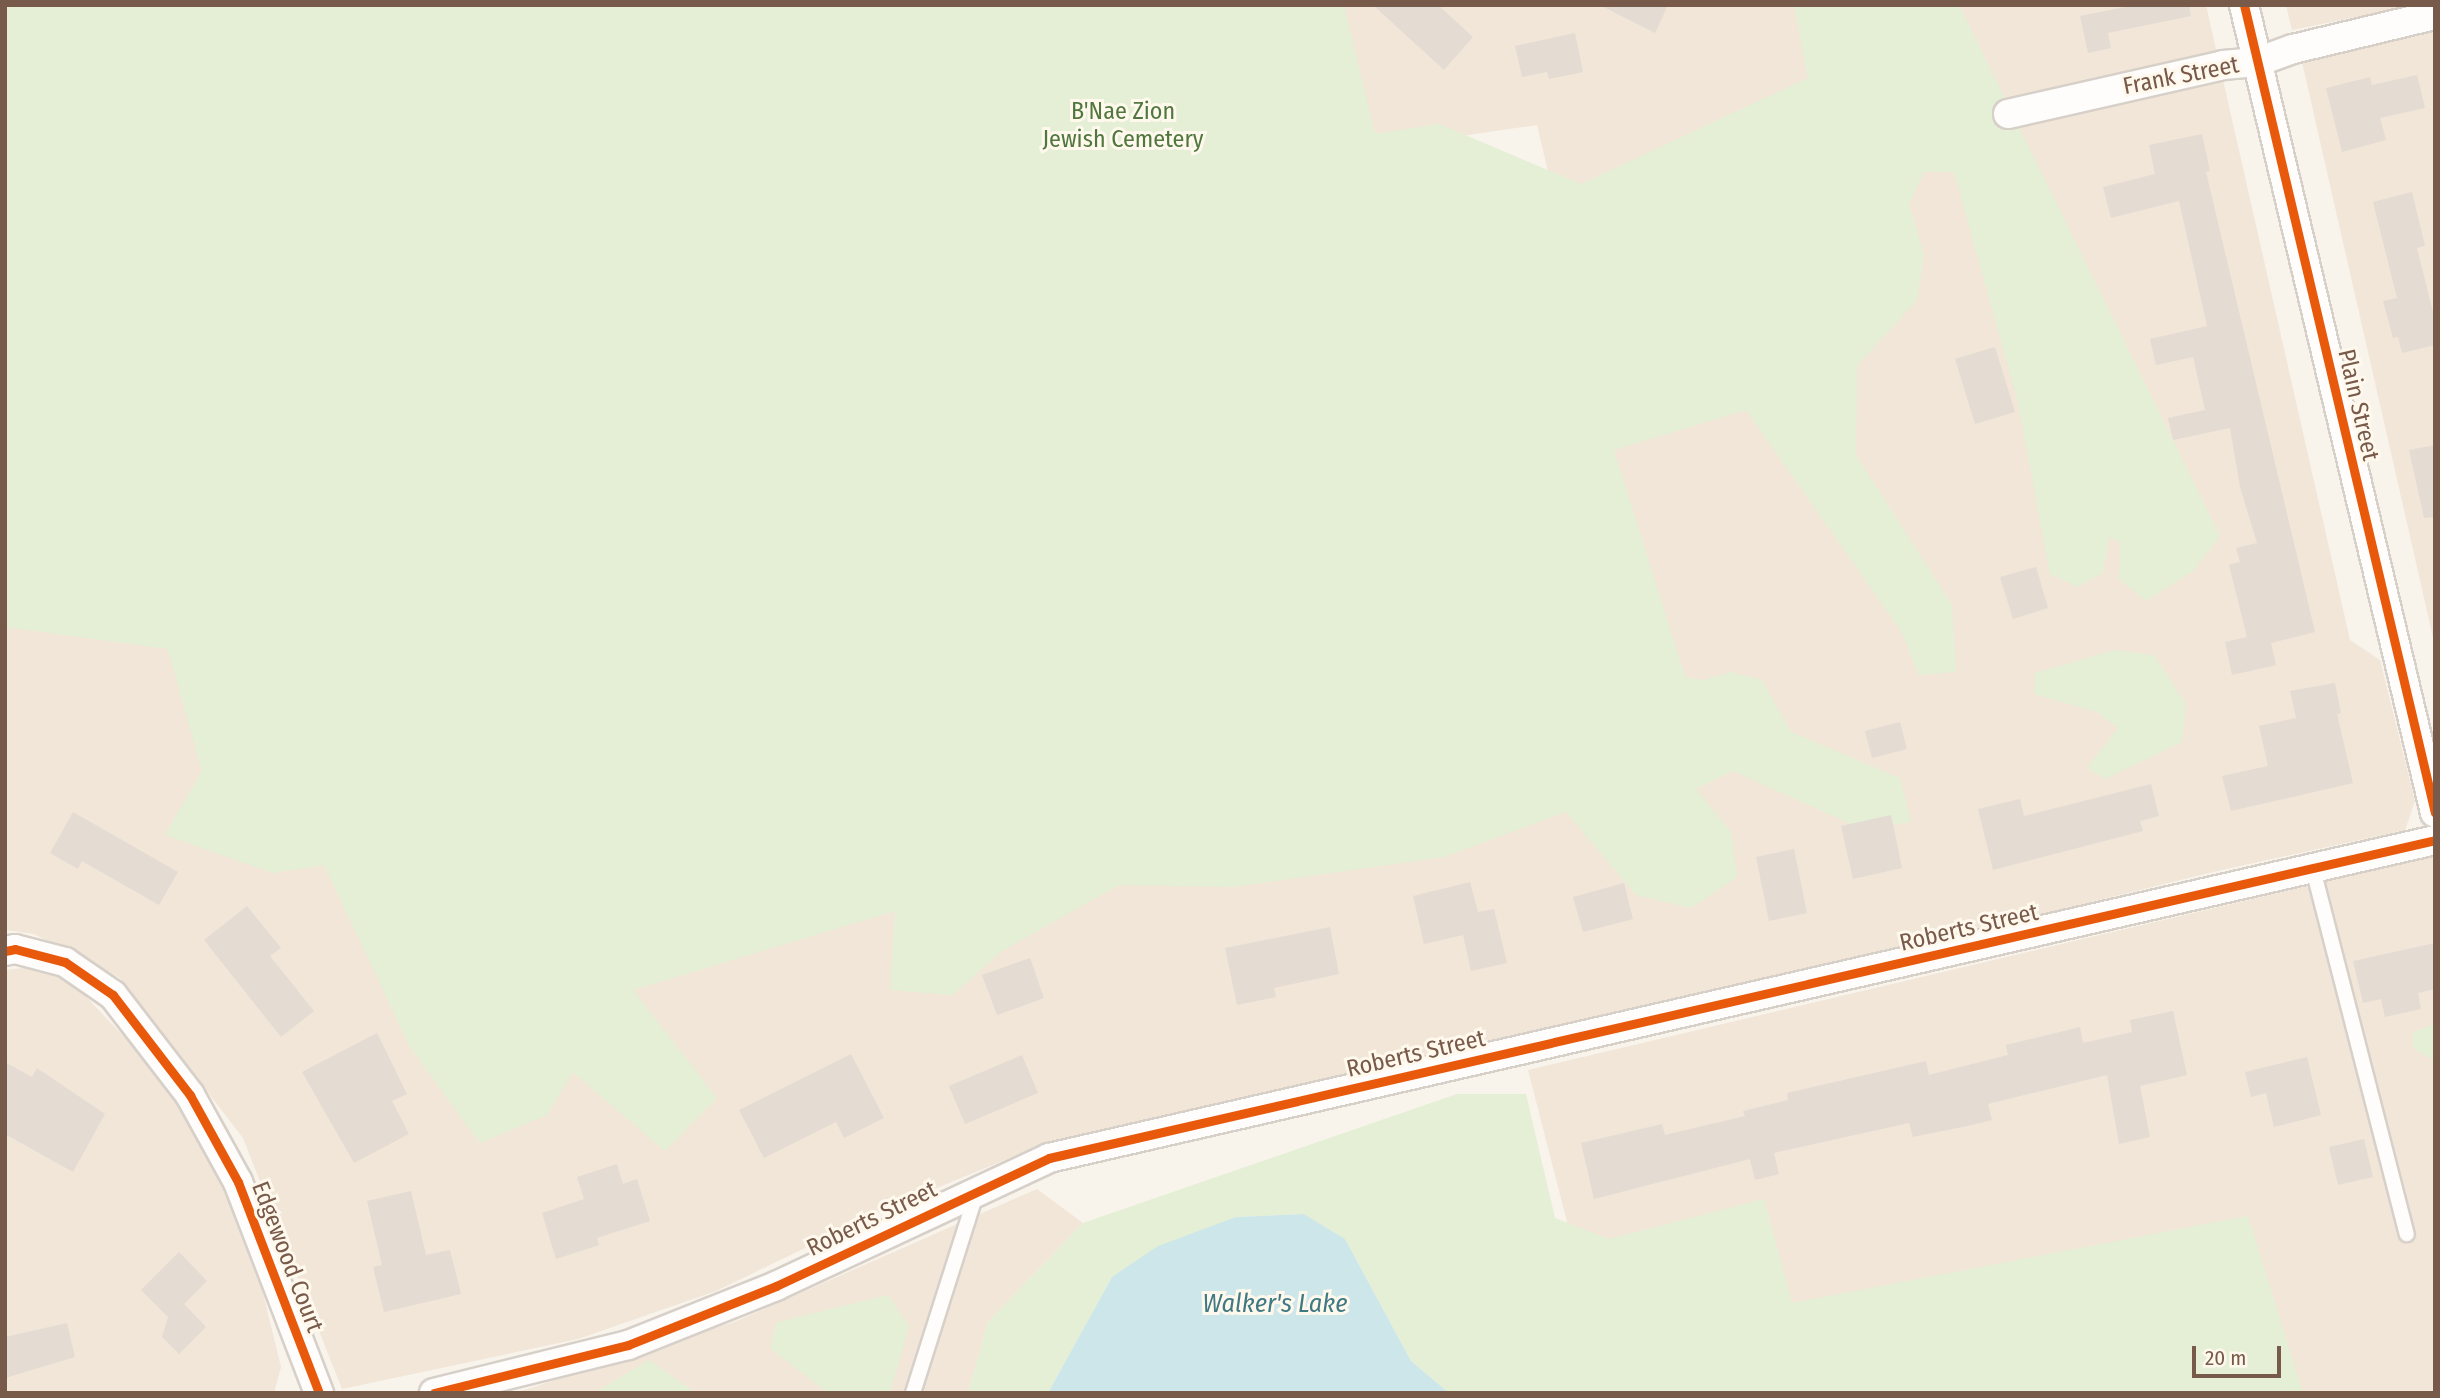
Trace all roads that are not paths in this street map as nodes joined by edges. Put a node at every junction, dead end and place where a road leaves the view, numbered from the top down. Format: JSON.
{"nodes":[{"id":1,"x":2244,"y":5,"type":"edge"},
{"id":2,"x":2435,"y":15,"type":"edge"},
{"id":3,"x":2257,"y":62,"type":"junction"},
{"id":4,"x":2008,"y":114,"type":"dead end"},
{"id":5,"x":2435,"y":813,"type":"edge"},
{"id":6,"x":2435,"y":840,"type":"edge"},
{"id":7,"x":2313,"y":869,"type":"junction"},
{"id":8,"x":5,"y":951,"type":"edge"},
{"id":9,"x":977,"y":1190,"type":"junction"},
{"id":10,"x":2407,"y":1234,"type":"dead end"},
{"id":11,"x":319,"y":1393,"type":"edge"},
{"id":12,"x":435,"y":1393,"type":"edge"},
{"id":13,"x":913,"y":1393,"type":"edge"}],
"edges":[{"from":1,"to":3,"type":"street","name":"Plain Street"},
{"from":2,"to":3,"type":"street","name":"Frank Street"},
{"from":3,"to":4,"type":"street","name":"Frank Street"},
{"from":3,"to":5,"type":"street","name":"Plain Street"},
{"from":6,"to":7,"type":"street","name":"Roberts Street"},
{"from":7,"to":9,"type":"street","name":"Roberts Street"},
{"from":7,"to":10,"type":"lane"},
{"from":8,"to":11,"type":"street","name":"Edgewood Court"},
{"from":9,"to":12,"type":"street","name":"Roberts Street"},
{"from":9,"to":13,"type":"lane"}]}
